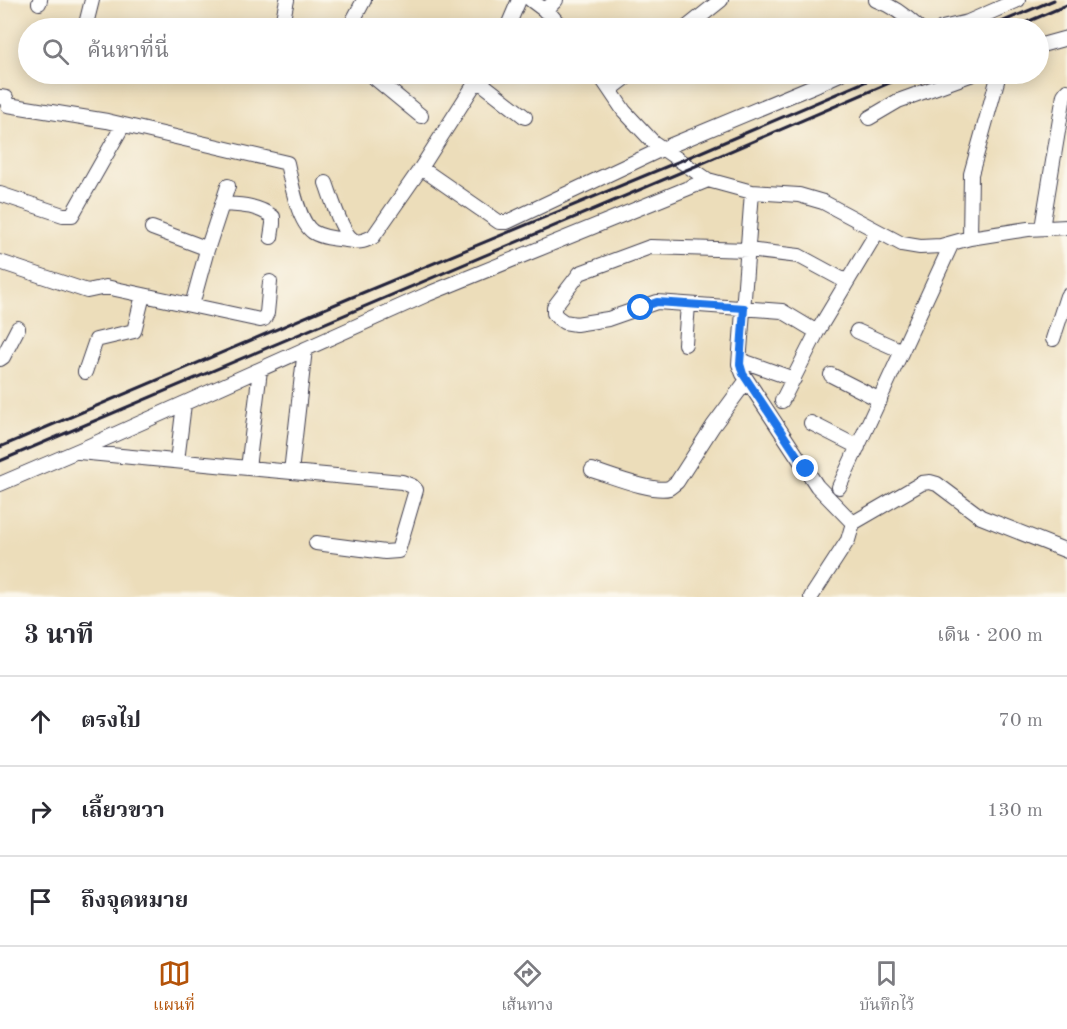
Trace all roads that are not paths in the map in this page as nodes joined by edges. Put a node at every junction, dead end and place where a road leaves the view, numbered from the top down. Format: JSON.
{"nodes":[{"id":1,"x":92,"y":0,"type":"edge"},
{"id":2,"x":287,"y":0,"type":"edge"},
{"id":3,"x":364,"y":0,"type":"edge"},
{"id":4,"x":519,"y":0,"type":"edge"},
{"id":5,"x":531,"y":0,"type":"edge"},
{"id":6,"x":556,"y":0,"type":"edge"},
{"id":7,"x":721,"y":0,"type":"edge"},
{"id":8,"x":876,"y":0,"type":"edge"},
{"id":9,"x":1018,"y":0,"type":"edge"},
{"id":10,"x":545,"y":11,"type":"junction"},
{"id":11,"x":88,"y":18,"type":"edge"},
{"id":12,"x":283,"y":18,"type":"edge"},
{"id":13,"x":354,"y":18,"type":"edge"},
{"id":14,"x":511,"y":18,"type":"edge"},
{"id":15,"x":552,"y":18,"type":"edge"},
{"id":16,"x":698,"y":18,"type":"edge"},
{"id":17,"x":908,"y":18,"type":"edge"},
{"id":18,"x":978,"y":18,"type":"edge"},
{"id":19,"x":1067,"y":38,"type":"edge"},
{"id":20,"x":1049,"y":43,"type":"edge"},
{"id":21,"x":382,"y":84,"type":"edge"},
{"id":22,"x":471,"y":84,"type":"edge"},
{"id":23,"x":486,"y":84,"type":"edge"},
{"id":24,"x":606,"y":84,"type":"edge"},
{"id":25,"x":618,"y":84,"type":"edge"},
{"id":26,"x":818,"y":84,"type":"edge"},
{"id":27,"x":945,"y":84,"type":"edge"},
{"id":28,"x":996,"y":84,"type":"edge"},
{"id":29,"x":610,"y":90,"type":"junction"},
{"id":30,"x":1067,"y":91,"type":"edge"},
{"id":31,"x":0,"y":97,"type":"edge"},
{"id":32,"x":421,"y":116,"type":"dead end"},
{"id":33,"x":525,"y":117,"type":"dead end"},
{"id":34,"x":869,"y":118,"type":"dead end"},
{"id":35,"x":123,"y":125,"type":"junction"},
{"id":36,"x":662,"y":149,"type":"junction"},
{"id":37,"x":421,"y":168,"type":"junction"},
{"id":38,"x":708,"y":180,"type":"junction"},
{"id":39,"x":326,"y":183,"type":"dead end"},
{"id":40,"x":228,"y":186,"type":"dead end"},
{"id":41,"x":752,"y":192,"type":"junction"},
{"id":42,"x":0,"y":194,"type":"edge"},
{"id":43,"x":223,"y":204,"type":"junction"},
{"id":44,"x":1067,"y":227,"type":"edge"},
{"id":45,"x":152,"y":228,"type":"dead end"},
{"id":46,"x":1042,"y":228,"type":"junction"},
{"id":47,"x":877,"y":232,"type":"junction"},
{"id":48,"x":271,"y":237,"type":"dead end"},
{"id":49,"x":970,"y":238,"type":"junction"},
{"id":50,"x":354,"y":241,"type":"junction"},
{"id":51,"x":952,"y":243,"type":"junction"},
{"id":52,"x":207,"y":250,"type":"junction"},
{"id":53,"x":748,"y":250,"type":"junction"},
{"id":54,"x":0,"y":262,"type":"edge"},
{"id":55,"x":270,"y":282,"type":"dead end"},
{"id":56,"x":847,"y":282,"type":"junction"},
{"id":57,"x":142,"y":295,"type":"junction"},
{"id":58,"x":1067,"y":296,"type":"edge"},
{"id":59,"x":688,"y":304,"type":"junction"},
{"id":60,"x":192,"y":305,"type":"junction"},
{"id":61,"x":744,"y":308,"type":"junction"},
{"id":62,"x":18,"y":328,"type":"dead end"},
{"id":63,"x":857,"y":331,"type":"dead end"},
{"id":64,"x":817,"y":332,"type":"junction"},
{"id":65,"x":1053,"y":339,"type":"dead end"},
{"id":66,"x":686,"y":344,"type":"dead end"},
{"id":67,"x":305,"y":349,"type":"junction"},
{"id":68,"x":902,"y":351,"type":"junction"},
{"id":69,"x":0,"y":359,"type":"edge"},
{"id":70,"x":740,"y":360,"type":"junction"},
{"id":71,"x":260,"y":370,"type":"junction"},
{"id":72,"x":85,"y":372,"type":"dead end"},
{"id":73,"x":831,"y":375,"type":"dead end"},
{"id":74,"x":794,"y":379,"type":"junction"},
{"id":75,"x":747,"y":380,"type":"junction"},
{"id":76,"x":879,"y":400,"type":"junction"},
{"id":77,"x":782,"y":401,"type":"dead end"},
{"id":78,"x":184,"y":404,"type":"junction"},
{"id":79,"x":811,"y":423,"type":"dead end"},
{"id":80,"x":858,"y":447,"type":"junction"},
{"id":81,"x":77,"y":452,"type":"junction"},
{"id":82,"x":177,"y":461,"type":"junction"},
{"id":83,"x":248,"y":468,"type":"junction"},
{"id":84,"x":592,"y":470,"type":"dead end"},
{"id":85,"x":291,"y":472,"type":"junction"},
{"id":86,"x":0,"y":484,"type":"edge"},
{"id":87,"x":839,"y":487,"type":"dead end"},
{"id":88,"x":853,"y":523,"type":"junction"},
{"id":89,"x":316,"y":543,"type":"dead end"},
{"id":90,"x":1067,"y":550,"type":"edge"},
{"id":91,"x":811,"y":597,"type":"edge"}],
"edges":[{"from":1,"to":11,"type":"street"},
{"from":2,"to":12,"type":"street"},
{"from":3,"to":13,"type":"street"},
{"from":4,"to":14,"type":"street"},
{"from":5,"to":10,"type":"street"},
{"from":6,"to":10,"type":"street"},
{"from":7,"to":16,"type":"street"},
{"from":8,"to":17,"type":"street"},
{"from":9,"to":18,"type":"street"},
{"from":10,"to":15,"type":"street"},
{"from":19,"to":20,"type":"street"},
{"from":21,"to":32,"type":"street"},
{"from":22,"to":37,"type":"street"},
{"from":23,"to":33,"type":"street"},
{"from":24,"to":29,"type":"street"},
{"from":25,"to":29,"type":"street"},
{"from":26,"to":36,"type":"street"},
{"from":27,"to":34,"type":"street"},
{"from":28,"to":49,"type":"street"},
{"from":29,"to":36,"type":"street"},
{"from":30,"to":46,"type":"street"},
{"from":31,"to":35,"type":"street"},
{"from":35,"to":42,"type":"street"},
{"from":35,"to":50,"type":"street"},
{"from":36,"to":37,"type":"street"},
{"from":36,"to":38,"type":"street"},
{"from":37,"to":50,"type":"street"},
{"from":38,"to":41,"type":"street"},
{"from":38,"to":67,"type":"street"},
{"from":39,"to":50,"type":"street"},
{"from":40,"to":43,"type":"street"},
{"from":41,"to":47,"type":"street"},
{"from":41,"to":53,"type":"street"},
{"from":43,"to":48,"type":"street"},
{"from":43,"to":52,"type":"street"},
{"from":44,"to":46,"type":"street"},
{"from":45,"to":52,"type":"street"},
{"from":46,"to":49,"type":"street"},
{"from":47,"to":51,"type":"street"},
{"from":47,"to":56,"type":"street"},
{"from":49,"to":51,"type":"street"},
{"from":51,"to":68,"type":"street"},
{"from":52,"to":60,"type":"street"},
{"from":53,"to":56,"type":"street"},
{"from":53,"to":59,"type":"street"},
{"from":53,"to":61,"type":"street"},
{"from":54,"to":57,"type":"street"},
{"from":55,"to":60,"type":"street"},
{"from":56,"to":64,"type":"street"},
{"from":57,"to":60,"type":"street"},
{"from":57,"to":72,"type":"street"},
{"from":58,"to":65,"type":"street"},
{"from":59,"to":61,"type":"street"},
{"from":59,"to":66,"type":"street"},
{"from":61,"to":64,"type":"street"},
{"from":61,"to":70,"type":"street"},
{"from":62,"to":69,"type":"street"},
{"from":63,"to":68,"type":"street"},
{"from":64,"to":74,"type":"street"},
{"from":67,"to":71,"type":"street"},
{"from":67,"to":85,"type":"street"},
{"from":68,"to":76,"type":"street"},
{"from":70,"to":74,"type":"street"},
{"from":70,"to":75,"type":"street"},
{"from":71,"to":78,"type":"street"},
{"from":71,"to":83,"type":"street"},
{"from":73,"to":76,"type":"street"},
{"from":74,"to":77,"type":"street"},
{"from":75,"to":84,"type":"street"},
{"from":75,"to":88,"type":"street"},
{"from":76,"to":80,"type":"street"},
{"from":78,"to":81,"type":"street"},
{"from":78,"to":82,"type":"street"},
{"from":79,"to":80,"type":"street"},
{"from":80,"to":87,"type":"street"},
{"from":81,"to":82,"type":"street"},
{"from":81,"to":86,"type":"street"},
{"from":82,"to":83,"type":"street"},
{"from":83,"to":85,"type":"street"},
{"from":85,"to":89,"type":"street"},
{"from":88,"to":90,"type":"street"},
{"from":88,"to":91,"type":"street"}]}
